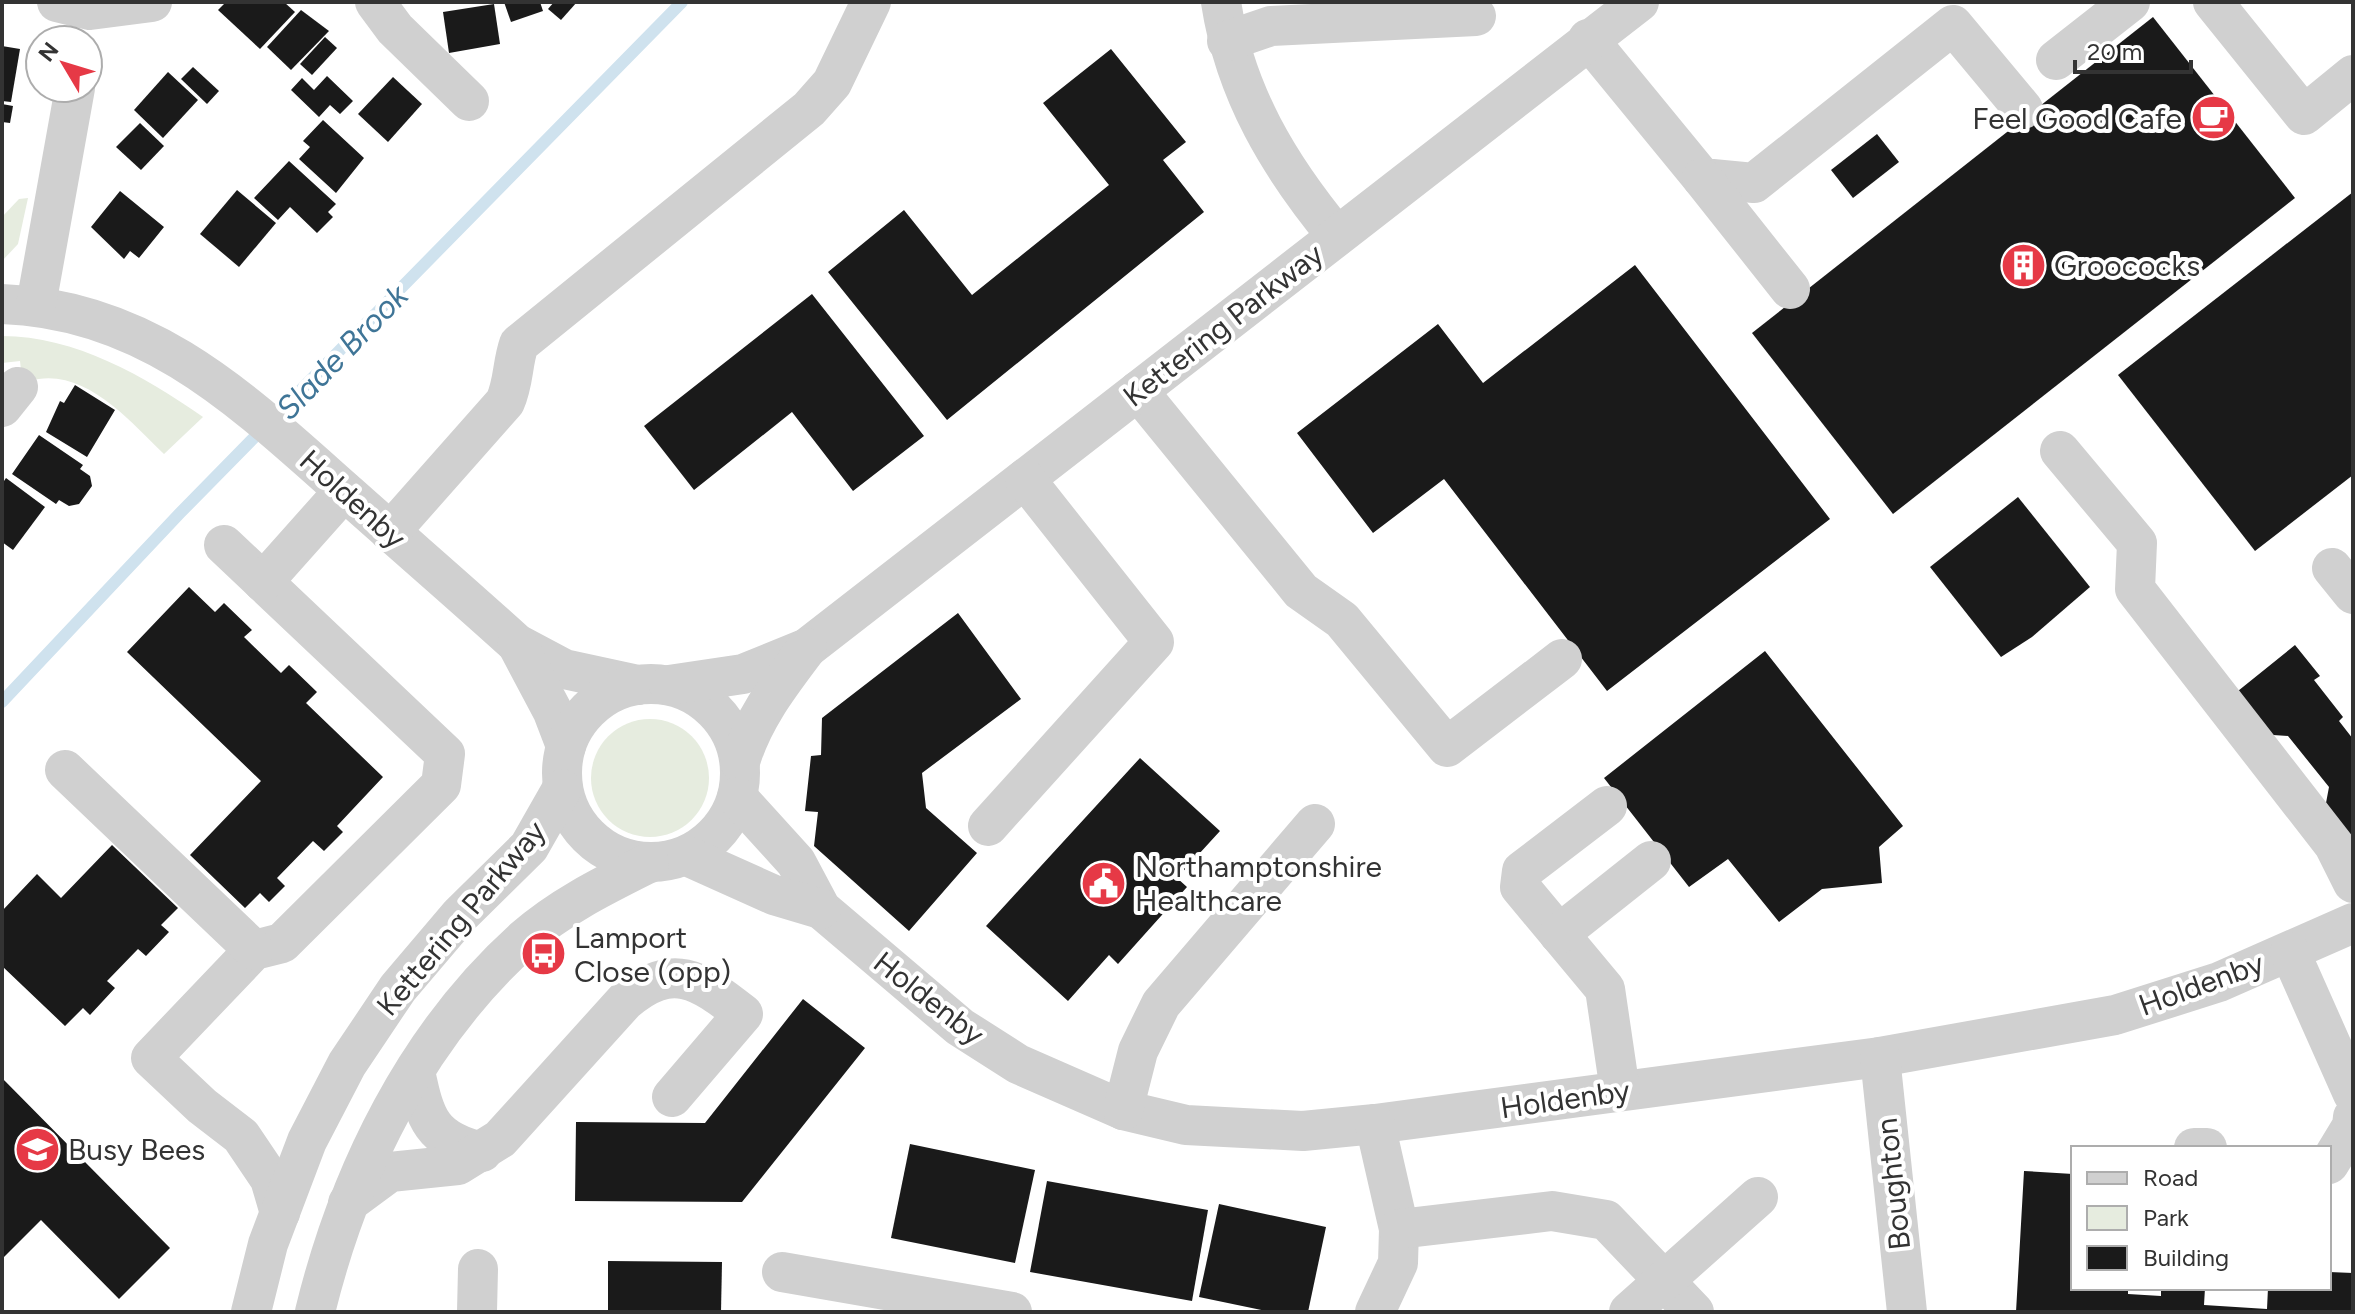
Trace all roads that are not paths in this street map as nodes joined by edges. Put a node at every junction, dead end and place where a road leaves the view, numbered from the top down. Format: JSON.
{"nodes":[{"id":1,"x":152,"y":2,"type":"edge"},
{"id":2,"x":375,"y":2,"type":"edge"},
{"id":3,"x":871,"y":2,"type":"edge"},
{"id":4,"x":1221,"y":2,"type":"edge"},
{"id":5,"x":1639,"y":2,"type":"edge"},
{"id":6,"x":2130,"y":2,"type":"edge"},
{"id":7,"x":2213,"y":2,"type":"edge"},
{"id":8,"x":1476,"y":16,"type":"dead end"},
{"id":9,"x":77,"y":17,"type":"edge"},
{"id":10,"x":1588,"y":39,"type":"junction"},
{"id":11,"x":1227,"y":41,"type":"junction"},
{"id":12,"x":2056,"y":60,"type":"dead end"},
{"id":13,"x":2353,"y":75,"type":"edge"},
{"id":14,"x":469,"y":101,"type":"dead end"},
{"id":15,"x":71,"y":104,"type":"edge"},
{"id":16,"x":2023,"y":109,"type":"dead end"},
{"id":17,"x":1702,"y":178,"type":"junction"},
{"id":18,"x":1337,"y":236,"type":"junction"},
{"id":19,"x":1790,"y":289,"type":"dead end"},
{"id":20,"x":19,"y":304,"type":"edge"},
{"id":21,"x":1138,"y":391,"type":"junction"},
{"id":22,"x":2060,"y":451,"type":"dead end"},
{"id":23,"x":1025,"y":479,"type":"junction"},
{"id":24,"x":344,"y":491,"type":"junction"},
{"id":25,"x":390,"y":532,"type":"junction"},
{"id":26,"x":224,"y":545,"type":"dead end"},
{"id":27,"x":263,"y":582,"type":"junction"},
{"id":28,"x":517,"y":644,"type":"junction"},
{"id":29,"x":807,"y":648,"type":"junction"},
{"id":30,"x":1562,"y":659,"type":"dead end"},
{"id":31,"x":654,"y":685,"type":"junction"},
{"id":32,"x":566,"y":746,"type":"junction"},
{"id":33,"x":65,"y":770,"type":"dead end"},
{"id":34,"x":739,"y":779,"type":"junction"},
{"id":35,"x":562,"y":789,"type":"junction"},
{"id":36,"x":1607,"y":806,"type":"dead end"},
{"id":37,"x":1315,"y":824,"type":"dead end"},
{"id":38,"x":988,"y":826,"type":"dead end"},
{"id":39,"x":687,"y":856,"type":"junction"},
{"id":40,"x":1651,"y":861,"type":"dead end"},
{"id":41,"x":649,"y":863,"type":"junction"},
{"id":42,"x":2353,"y":883,"type":"edge"},
{"id":43,"x":821,"y":909,"type":"junction"},
{"id":44,"x":2353,"y":923,"type":"edge"},
{"id":45,"x":1559,"y":934,"type":"junction"},
{"id":46,"x":254,"y":950,"type":"junction"},
{"id":47,"x":2290,"y":952,"type":"junction"},
{"id":48,"x":1880,"y":1057,"type":"junction"},
{"id":49,"x":415,"y":1071,"type":"junction"},
{"id":50,"x":1620,"y":1091,"type":"junction"},
{"id":51,"x":2353,"y":1094,"type":"edge"},
{"id":52,"x":672,"y":1097,"type":"dead end"},
{"id":53,"x":1123,"y":1110,"type":"junction"},
{"id":54,"x":2353,"y":1117,"type":"edge"},
{"id":55,"x":1375,"y":1124,"type":"junction"},
{"id":56,"x":241,"y":1136,"type":"junction"},
{"id":57,"x":307,"y":1141,"type":"junction"},
{"id":58,"x":482,"y":1152,"type":"junction"},
{"id":59,"x":2331,"y":1161,"type":"edge"},
{"id":60,"x":1758,"y":1197,"type":"dead end"},
{"id":61,"x":348,"y":1203,"type":"junction"},
{"id":62,"x":280,"y":1213,"type":"junction"},
{"id":63,"x":1399,"y":1229,"type":"junction"},
{"id":64,"x":478,"y":1269,"type":"dead end"},
{"id":65,"x":782,"y":1272,"type":"dead end"},
{"id":66,"x":1665,"y":1280,"type":"junction"},
{"id":67,"x":251,"y":1312,"type":"edge"},
{"id":68,"x":315,"y":1312,"type":"edge"},
{"id":69,"x":477,"y":1312,"type":"edge"},
{"id":70,"x":1012,"y":1312,"type":"edge"},
{"id":71,"x":1375,"y":1312,"type":"edge"},
{"id":72,"x":1629,"y":1312,"type":"edge"},
{"id":73,"x":1694,"y":1312,"type":"edge"},
{"id":74,"x":1907,"y":1312,"type":"edge"}],
"edges":[{"from":1,"to":9,"type":"street"},
{"from":2,"to":14,"type":"street"},
{"from":3,"to":25,"type":"street"},
{"from":4,"to":11,"type":"street"},
{"from":5,"to":10,"type":"street","name":"Kettering Parkway"},
{"from":6,"to":12,"type":"street"},
{"from":7,"to":13,"type":"street"},
{"from":8,"to":11,"type":"street"},
{"from":10,"to":17,"type":"street"},
{"from":10,"to":18,"type":"street","name":"Kettering Parkway"},
{"from":11,"to":18,"type":"street"},
{"from":15,"to":20,"type":"street"},
{"from":16,"to":17,"type":"street"},
{"from":17,"to":19,"type":"street"},
{"from":18,"to":21,"type":"street","name":"Kettering Parkway"},
{"from":20,"to":24,"type":"street","name":"Holdenby"},
{"from":21,"to":23,"type":"street","name":"Kettering Parkway"},
{"from":21,"to":30,"type":"street"},
{"from":22,"to":42,"type":"street"},
{"from":23,"to":29,"type":"street","name":"Kettering Parkway"},
{"from":23,"to":38,"type":"street"},
{"from":24,"to":25,"type":"street","name":"Holdenby"},
{"from":24,"to":27,"type":"street"},
{"from":25,"to":28,"type":"street","name":"Holdenby"},
{"from":26,"to":27,"type":"street"},
{"from":27,"to":46,"type":"street"},
{"from":28,"to":31,"type":"street","name":"Holdenby"},
{"from":28,"to":32,"type":"street","name":"Holdenby"},
{"from":29,"to":31,"type":"street","name":"Kettering Parkway"},
{"from":29,"to":34,"type":"street","name":"Kettering Parkway"},
{"from":31,"to":32,"type":"street"},
{"from":31,"to":34,"type":"street"},
{"from":32,"to":35,"type":"street"},
{"from":33,"to":46,"type":"street"},
{"from":34,"to":39,"type":"street"},
{"from":34,"to":43,"type":"street","name":"Holdenby"},
{"from":35,"to":41,"type":"street"},
{"from":35,"to":57,"type":"street","name":"Kettering Parkway"},
{"from":36,"to":45,"type":"street"},
{"from":37,"to":53,"type":"street"},
{"from":39,"to":41,"type":"street"},
{"from":39,"to":43,"type":"street","name":"Holdenby"},
{"from":40,"to":45,"type":"street"},
{"from":41,"to":49,"type":"street"},
{"from":43,"to":53,"type":"street","name":"Holdenby"},
{"from":44,"to":47,"type":"street","name":"Holdenby"},
{"from":45,"to":50,"type":"street"},
{"from":46,"to":56,"type":"street"},
{"from":47,"to":48,"type":"street","name":"Holdenby"},
{"from":47,"to":51,"type":"street"},
{"from":48,"to":50,"type":"street","name":"Holdenby"},
{"from":48,"to":74,"type":"street","name":"Boughton"},
{"from":49,"to":58,"type":"street"},
{"from":49,"to":61,"type":"street"},
{"from":50,"to":55,"type":"street","name":"Holdenby"},
{"from":52,"to":58,"type":"street"},
{"from":53,"to":55,"type":"street","name":"Holdenby"},
{"from":54,"to":59,"type":"street"},
{"from":55,"to":63,"type":"street"},
{"from":56,"to":57,"type":"street"},
{"from":56,"to":62,"type":"street"},
{"from":57,"to":62,"type":"street","name":"Kettering Parkway"},
{"from":58,"to":61,"type":"street"},
{"from":60,"to":66,"type":"street"},
{"from":61,"to":68,"type":"street"},
{"from":62,"to":67,"type":"street","name":"Kettering Parkway"},
{"from":63,"to":66,"type":"street"},
{"from":63,"to":71,"type":"street"},
{"from":64,"to":69,"type":"street"},
{"from":65,"to":70,"type":"street"},
{"from":66,"to":72,"type":"street"},
{"from":66,"to":73,"type":"street"}]}
